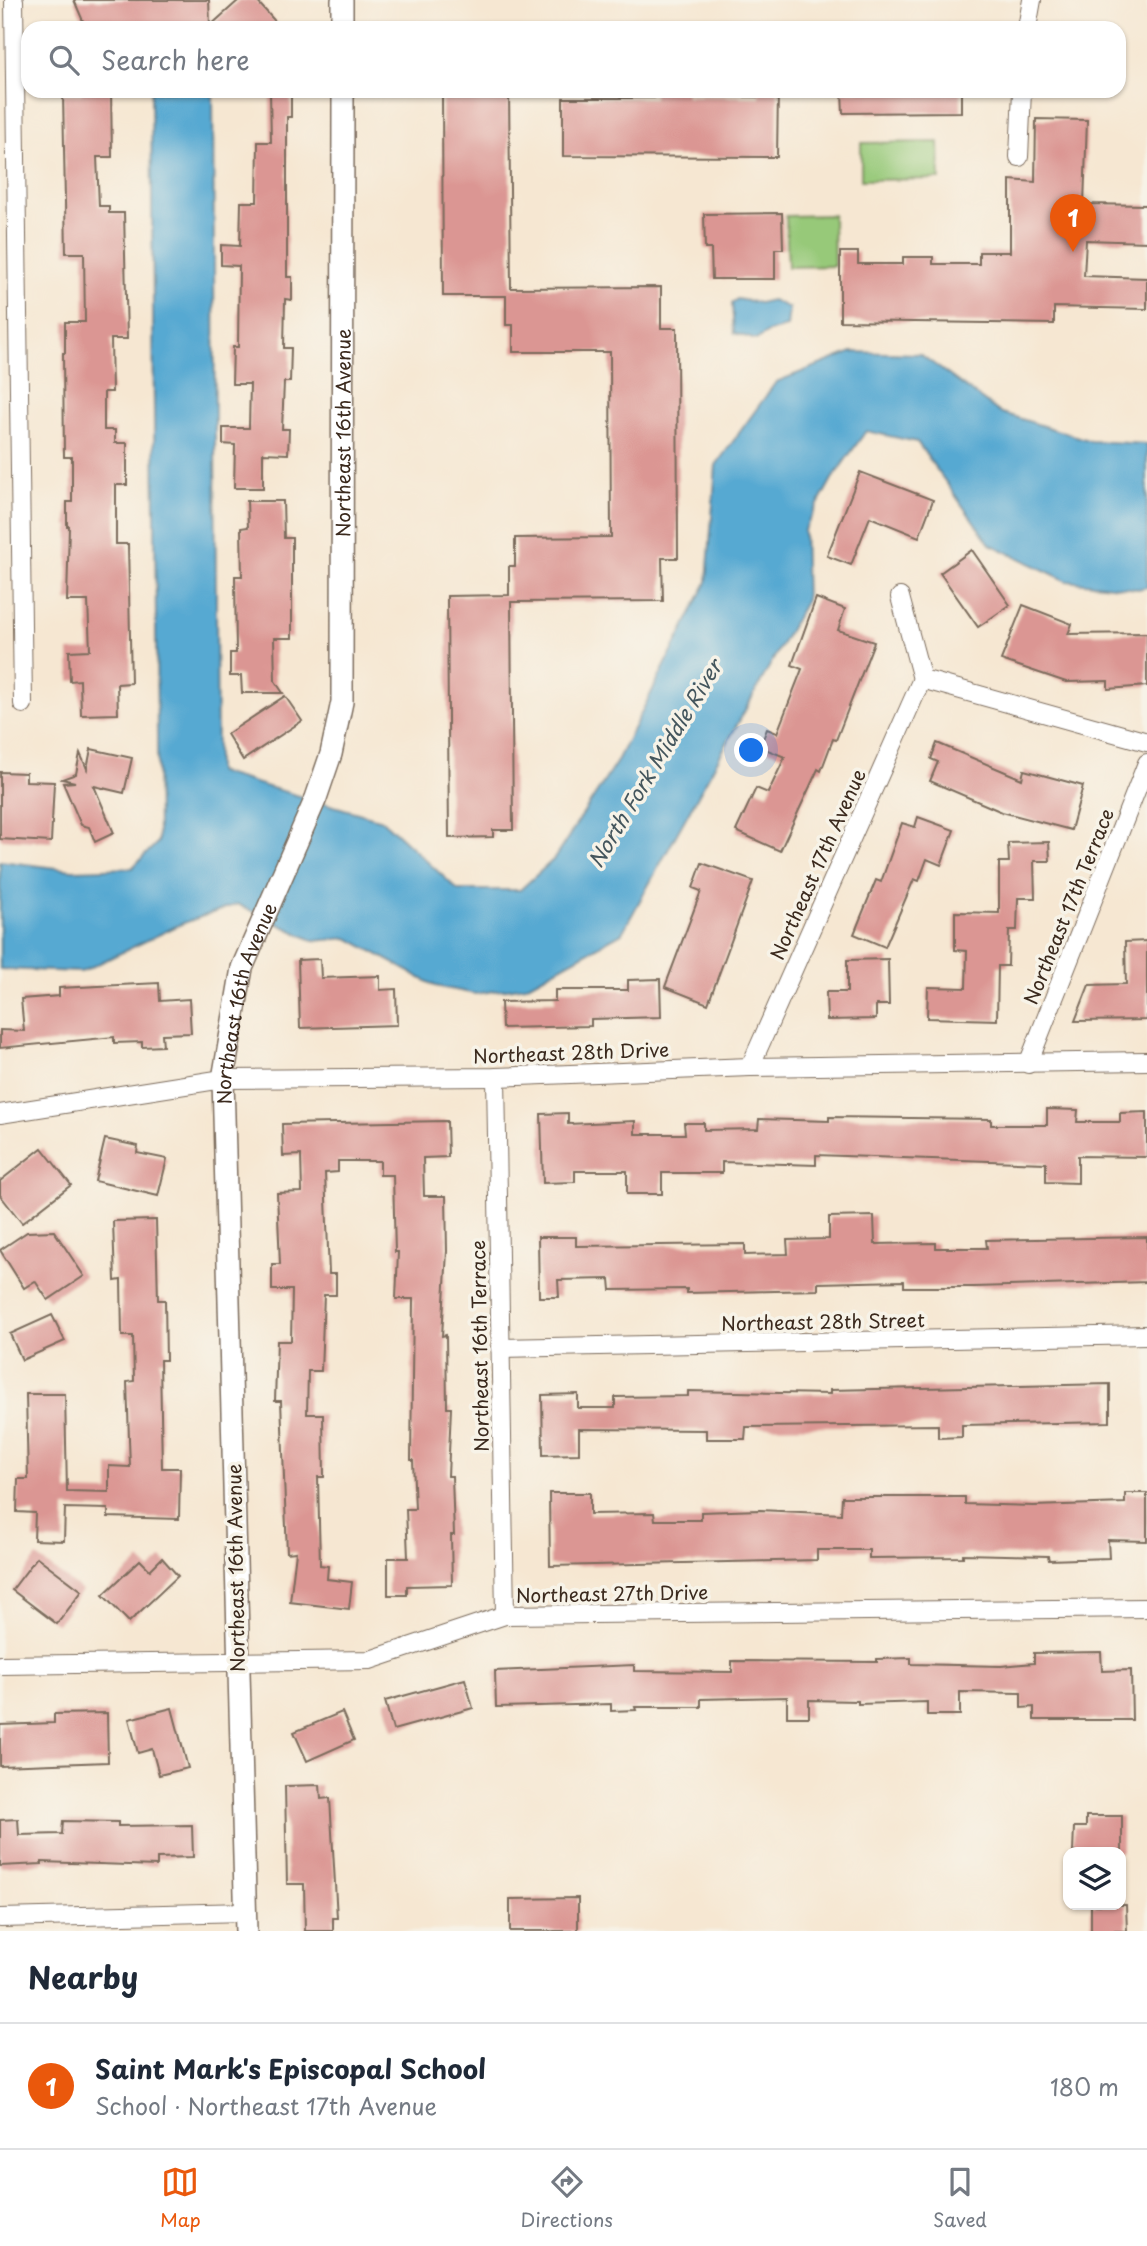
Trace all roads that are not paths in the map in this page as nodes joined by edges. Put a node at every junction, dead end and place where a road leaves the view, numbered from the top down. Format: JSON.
{"nodes":[{"id":1,"x":14,"y":0,"type":"edge"},
{"id":2,"x":342,"y":0,"type":"edge"},
{"id":3,"x":342,"y":21,"type":"edge"},
{"id":4,"x":342,"y":98,"type":"edge"},
{"id":5,"x":1022,"y":98,"type":"edge"},
{"id":6,"x":1018,"y":157,"type":"dead end"},
{"id":7,"x":900,"y":597,"type":"dead end"},
{"id":8,"x":922,"y":679,"type":"junction"},
{"id":9,"x":23,"y":704,"type":"dead end"},
{"id":10,"x":1147,"y":742,"type":"edge"},
{"id":11,"x":1147,"y":763,"type":"edge"},
{"id":12,"x":1147,"y":1061,"type":"edge"},
{"id":13,"x":1028,"y":1064,"type":"junction"},
{"id":14,"x":750,"y":1067,"type":"junction"},
{"id":15,"x":496,"y":1077,"type":"junction"},
{"id":16,"x":223,"y":1079,"type":"junction"},
{"id":17,"x":0,"y":1114,"type":"edge"},
{"id":18,"x":1147,"y":1335,"type":"edge"},
{"id":19,"x":500,"y":1348,"type":"junction"},
{"id":20,"x":1147,"y":1608,"type":"edge"},
{"id":21,"x":505,"y":1615,"type":"junction"},
{"id":22,"x":237,"y":1660,"type":"junction"},
{"id":23,"x":0,"y":1665,"type":"edge"},
{"id":24,"x":0,"y":1918,"type":"edge"},
{"id":25,"x":246,"y":1922,"type":"edge"}],
"edges":[{"from":1,"to":9,"type":"street"},
{"from":2,"to":3,"type":"street"},
{"from":4,"to":16,"type":"street","name":"Northeast 16th Avenue"},
{"from":5,"to":6,"type":"street"},
{"from":7,"to":8,"type":"street"},
{"from":8,"to":10,"type":"street"},
{"from":8,"to":14,"type":"street","name":"Northeast 17th Avenue"},
{"from":11,"to":13,"type":"street","name":"Northeast 17th Terrace"},
{"from":12,"to":13,"type":"street","name":"Northeast 28th Drive"},
{"from":13,"to":14,"type":"street","name":"Northeast 28th Drive"},
{"from":14,"to":15,"type":"street","name":"Northeast 28th Drive"},
{"from":15,"to":16,"type":"street","name":"Northeast 28th Drive"},
{"from":15,"to":19,"type":"street","name":"Northeast 16th Terrace"},
{"from":16,"to":17,"type":"street","name":"Northeast 28th Drive"},
{"from":16,"to":22,"type":"street","name":"Northeast 16th Avenue"},
{"from":18,"to":19,"type":"street","name":"Northeast 28th Street"},
{"from":19,"to":21,"type":"street","name":"Northeast 16th Terrace"},
{"from":20,"to":21,"type":"street","name":"Northeast 27th Drive"},
{"from":21,"to":22,"type":"street","name":"Northeast 27th Drive"},
{"from":22,"to":23,"type":"street","name":"Northeast 27th Drive"},
{"from":22,"to":25,"type":"street","name":"Northeast 16th Avenue"},
{"from":24,"to":25,"type":"street"}]}
